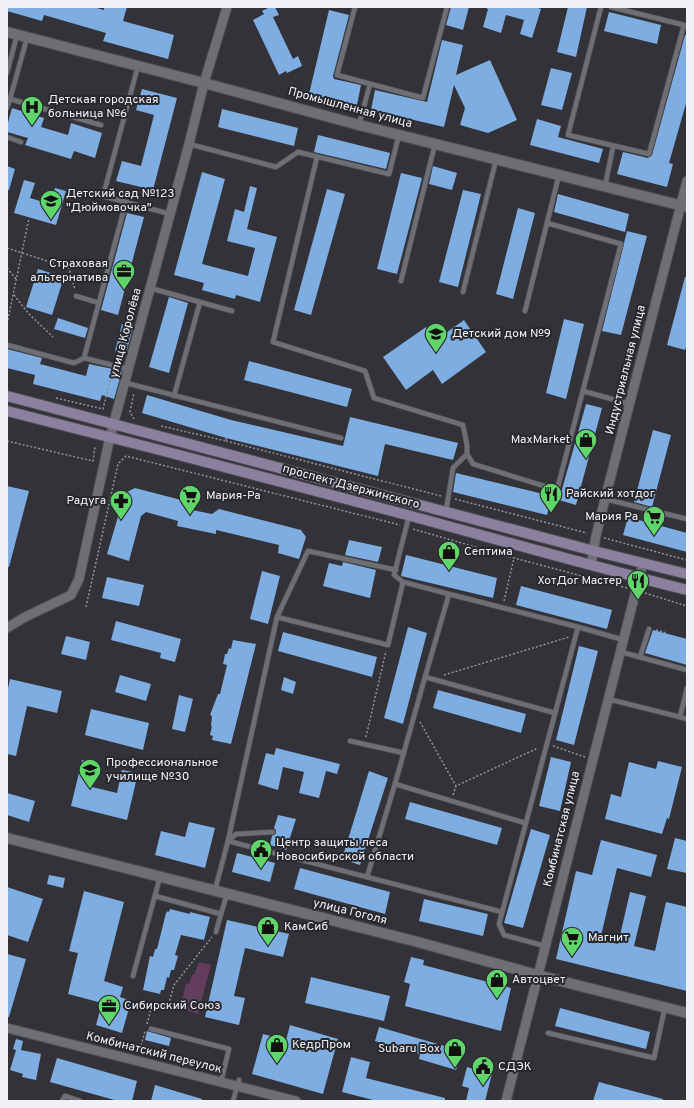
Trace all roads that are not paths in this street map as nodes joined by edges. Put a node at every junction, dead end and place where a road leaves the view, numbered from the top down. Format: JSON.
{"nodes":[{"id":1,"x":227,"y":7,"type":"edge"},
{"id":2,"x":355,"y":7,"type":"edge"},
{"id":3,"x":446,"y":7,"type":"edge"},
{"id":4,"x":601,"y":7,"type":"edge"},
{"id":5,"x":611,"y":7,"type":"edge"},
{"id":6,"x":12,"y":34,"type":"edge"},
{"id":7,"x":27,"y":38,"type":"junction"},
{"id":8,"x":138,"y":66,"type":"junction"},
{"id":9,"x":7,"y":73,"type":"edge"},
{"id":10,"x":204,"y":83,"type":"junction"},
{"id":11,"x":370,"y":84,"type":"junction"},
{"id":12,"x":10,"y":99,"type":"junction"},
{"id":13,"x":7,"y":108,"type":"edge"},
{"id":14,"x":101,"y":124,"type":"dead end"},
{"id":15,"x":359,"y":125,"type":"junction"},
{"id":16,"x":399,"y":135,"type":"junction"},
{"id":17,"x":7,"y":137,"type":"edge"},
{"id":18,"x":21,"y":142,"type":"dead end"},
{"id":19,"x":189,"y":144,"type":"junction"},
{"id":20,"x":435,"y":144,"type":"junction"},
{"id":21,"x":613,"y":147,"type":"junction"},
{"id":22,"x":318,"y":157,"type":"junction"},
{"id":23,"x":497,"y":159,"type":"junction"},
{"id":24,"x":559,"y":174,"type":"junction"},
{"id":25,"x":687,"y":181,"type":"edge"},
{"id":26,"x":605,"y":186,"type":"junction"},
{"id":27,"x":126,"y":202,"type":"junction"},
{"id":28,"x":684,"y":206,"type":"edge"},
{"id":29,"x":170,"y":214,"type":"junction"},
{"id":30,"x":547,"y":223,"type":"junction"},
{"id":31,"x":401,"y":281,"type":"dead end"},
{"id":32,"x":150,"y":288,"type":"junction"},
{"id":33,"x":463,"y":292,"type":"dead end"},
{"id":34,"x":76,"y":296,"type":"road end"},
{"id":35,"x":200,"y":302,"type":"junction"},
{"id":36,"x":99,"y":303,"type":"junction"},
{"id":37,"x":232,"y":311,"type":"dead end"},
{"id":38,"x":525,"y":311,"type":"dead end"},
{"id":39,"x":7,"y":345,"type":"edge"},
{"id":40,"x":84,"y":358,"type":"junction"},
{"id":41,"x":129,"y":369,"type":"junction"},
{"id":42,"x":126,"y":383,"type":"junction"},
{"id":43,"x":583,"y":391,"type":"junction"},
{"id":44,"x":7,"y":396,"type":"edge"},
{"id":45,"x":174,"y":396,"type":"junction"},
{"id":46,"x":630,"y":404,"type":"junction"},
{"id":47,"x":7,"y":411,"type":"edge"},
{"id":48,"x":114,"y":424,"type":"junction"},
{"id":49,"x":110,"y":437,"type":"junction"},
{"id":50,"x":341,"y":438,"type":"dead end"},
{"id":51,"x":467,"y":454,"type":"junction"},
{"id":52,"x":605,"y":499,"type":"junction"},
{"id":53,"x":446,"y":512,"type":"junction"},
{"id":54,"x":409,"y":516,"type":"junction"},
{"id":55,"x":687,"y":519,"type":"edge"},
{"id":56,"x":594,"y":551,"type":"junction"},
{"id":57,"x":643,"y":563,"type":"junction"},
{"id":58,"x":591,"y":565,"type":"junction"},
{"id":59,"x":396,"y":570,"type":"junction"},
{"id":60,"x":687,"y":574,"type":"edge"},
{"id":61,"x":639,"y":579,"type":"junction"},
{"id":62,"x":403,"y":582,"type":"junction"},
{"id":63,"x":687,"y":590,"type":"edge"},
{"id":64,"x":449,"y":594,"type":"junction"},
{"id":65,"x":277,"y":617,"type":"junction"},
{"id":66,"x":578,"y":627,"type":"junction"},
{"id":67,"x":7,"y":628,"type":"edge"},
{"id":68,"x":649,"y":629,"type":"dead end"},
{"id":69,"x":624,"y":640,"type":"junction"},
{"id":70,"x":621,"y":652,"type":"junction"},
{"id":71,"x":640,"y":657,"type":"junction"},
{"id":72,"x":687,"y":670,"type":"edge"},
{"id":73,"x":425,"y":677,"type":"junction"},
{"id":74,"x":687,"y":688,"type":"edge"},
{"id":75,"x":608,"y":699,"type":"junction"},
{"id":76,"x":555,"y":713,"type":"junction"},
{"id":77,"x":680,"y":717,"type":"junction"},
{"id":78,"x":687,"y":719,"type":"edge"},
{"id":79,"x":350,"y":741,"type":"dead end"},
{"id":80,"x":404,"y":753,"type":"junction"},
{"id":81,"x":395,"y":784,"type":"junction"},
{"id":82,"x":525,"y":823,"type":"junction"},
{"id":83,"x":273,"y":832,"type":"dead end"},
{"id":84,"x":7,"y":838,"type":"edge"},
{"id":85,"x":228,"y":841,"type":"junction"},
{"id":86,"x":160,"y":877,"type":"junction"},
{"id":87,"x":367,"y":877,"type":"junction"},
{"id":88,"x":214,"y":890,"type":"junction"},
{"id":89,"x":226,"y":894,"type":"junction"},
{"id":90,"x":155,"y":896,"type":"junction"},
{"id":91,"x":502,"y":912,"type":"junction"},
{"id":92,"x":221,"y":914,"type":"junction"},
{"id":93,"x":216,"y":932,"type":"road end"},
{"id":94,"x":545,"y":946,"type":"junction"},
{"id":95,"x":537,"y":975,"type":"junction"},
{"id":96,"x":133,"y":976,"type":"dead end"},
{"id":97,"x":665,"y":1007,"type":"junction"},
{"id":98,"x":687,"y":1013,"type":"edge"},
{"id":99,"x":7,"y":1028,"type":"edge"},
{"id":100,"x":151,"y":1029,"type":"dead end"},
{"id":101,"x":548,"y":1033,"type":"dead end"},
{"id":102,"x":221,"y":1082,"type":"junction"},
{"id":103,"x":238,"y":1083,"type":"junction"},
{"id":104,"x":62,"y":1101,"type":"edge"},
{"id":105,"x":80,"y":1101,"type":"edge"},
{"id":106,"x":233,"y":1101,"type":"edge"},
{"id":107,"x":296,"y":1101,"type":"edge"},
{"id":108,"x":506,"y":1101,"type":"edge"}],
"edges":[{"from":1,"to":10,"type":"street","name":"улица Королёва"},
{"from":2,"to":11,"type":"lane"},
{"from":3,"to":11,"type":"lane"},
{"from":4,"to":21,"type":"lane"},
{"from":5,"to":21,"type":"lane"},
{"from":6,"to":7,"type":"street","name":"Промышленная улица"},
{"from":6,"to":9,"type":"lane"},
{"from":7,"to":8,"type":"street","name":"Промышленная улица"},
{"from":7,"to":12,"type":"lane"},
{"from":8,"to":10,"type":"street","name":"Промышленная улица"},
{"from":8,"to":27,"type":"lane"},
{"from":10,"to":15,"type":"street","name":"Промышленная улица"},
{"from":10,"to":19,"type":"street","name":"улица Королёва"},
{"from":11,"to":15,"type":"lane"},
{"from":12,"to":13,"type":"lane"},
{"from":12,"to":14,"type":"lane"},
{"from":15,"to":16,"type":"street","name":"Промышленная улица"},
{"from":16,"to":20,"type":"street","name":"Промышленная улица"},
{"from":16,"to":22,"type":"lane"},
{"from":17,"to":18,"type":"lane"},
{"from":19,"to":22,"type":"lane"},
{"from":19,"to":29,"type":"street","name":"улица Королёва"},
{"from":20,"to":23,"type":"street","name":"Промышленная улица"},
{"from":20,"to":31,"type":"lane"},
{"from":21,"to":26,"type":"lane"},
{"from":22,"to":51,"type":"lane"},
{"from":23,"to":24,"type":"street","name":"Промышленная улица"},
{"from":23,"to":33,"type":"lane"},
{"from":24,"to":26,"type":"street","name":"Промышленная улица"},
{"from":24,"to":30,"type":"lane"},
{"from":25,"to":28,"type":"street","name":"Индустриальная улица"},
{"from":26,"to":28,"type":"street","name":"Промышленная улица"},
{"from":27,"to":29,"type":"lane"},
{"from":27,"to":36,"type":"lane"},
{"from":28,"to":46,"type":"street","name":"Индустриальная улица"},
{"from":29,"to":32,"type":"street","name":"улица Королёва"},
{"from":30,"to":38,"type":"lane"},
{"from":30,"to":43,"type":"lane"},
{"from":32,"to":35,"type":"lane"},
{"from":32,"to":41,"type":"street","name":"улица Королёва"},
{"from":34,"to":36,"type":"lane"},
{"from":35,"to":37,"type":"lane"},
{"from":35,"to":45,"type":"lane"},
{"from":36,"to":40,"type":"lane"},
{"from":39,"to":40,"type":"lane"},
{"from":40,"to":41,"type":"lane"},
{"from":41,"to":42,"type":"street","name":"улица Королёва"},
{"from":42,"to":45,"type":"lane"},
{"from":42,"to":48,"type":"street","name":"улица Королёва"},
{"from":43,"to":46,"type":"lane"},
{"from":43,"to":51,"type":"lane"},
{"from":44,"to":48,"type":"main road","name":"проспект Дзержинского"},
{"from":45,"to":50,"type":"lane"},
{"from":46,"to":52,"type":"street","name":"Индустриальная улица"},
{"from":47,"to":49,"type":"main road","name":"проспект Дзержинского"},
{"from":48,"to":49,"type":"street","name":"улица Королёва"},
{"from":48,"to":53,"type":"main road","name":"проспект Дзержинского"},
{"from":49,"to":54,"type":"main road","name":"проспект Дзержинского"},
{"from":49,"to":67,"type":"street","name":"улица Королёва"},
{"from":51,"to":53,"type":"lane"},
{"from":52,"to":55,"type":"lane"},
{"from":52,"to":56,"type":"street","name":"Индустриальная улица"},
{"from":53,"to":56,"type":"main road","name":"проспект Дзержинского"},
{"from":54,"to":58,"type":"main road","name":"проспект Дзержинского"},
{"from":54,"to":59,"type":"lane"},
{"from":56,"to":57,"type":"main road","name":"проспект Дзержинского"},
{"from":56,"to":58,"type":"street","name":"Индустриальная улица"},
{"from":57,"to":60,"type":"main road","name":"проспект Дзержинского"},
{"from":57,"to":61,"type":"street","name":"Комбинатская улица"},
{"from":58,"to":61,"type":"main road","name":"проспект Дзержинского"},
{"from":59,"to":62,"type":"lane"},
{"from":59,"to":65,"type":"lane"},
{"from":61,"to":63,"type":"main road","name":"проспект Дзержинского"},
{"from":61,"to":69,"type":"street","name":"Комбинатская улица"},
{"from":62,"to":64,"type":"lane"},
{"from":62,"to":65,"type":"lane"},
{"from":64,"to":66,"type":"lane"},
{"from":64,"to":73,"type":"lane"},
{"from":65,"to":85,"type":"lane"},
{"from":66,"to":69,"type":"lane"},
{"from":66,"to":76,"type":"lane"},
{"from":68,"to":71,"type":"lane"},
{"from":69,"to":70,"type":"street","name":"Комбинатская улица"},
{"from":70,"to":71,"type":"lane"},
{"from":70,"to":75,"type":"street","name":"Комбинатская улица"},
{"from":71,"to":72,"type":"lane"},
{"from":73,"to":76,"type":"lane"},
{"from":73,"to":80,"type":"lane"},
{"from":74,"to":77,"type":"lane"},
{"from":75,"to":77,"type":"lane"},
{"from":75,"to":94,"type":"street","name":"Комбинатская улица"},
{"from":76,"to":82,"type":"lane"},
{"from":77,"to":78,"type":"lane"},
{"from":79,"to":80,"type":"lane"},
{"from":80,"to":81,"type":"lane"},
{"from":81,"to":82,"type":"lane"},
{"from":81,"to":87,"type":"lane"},
{"from":82,"to":91,"type":"lane"},
{"from":83,"to":85,"type":"lane"},
{"from":84,"to":86,"type":"street","name":"улица Гоголя"},
{"from":85,"to":87,"type":"lane"},
{"from":85,"to":88,"type":"lane"},
{"from":86,"to":88,"type":"street","name":"улица Гоголя"},
{"from":86,"to":90,"type":"lane"},
{"from":87,"to":91,"type":"lane"},
{"from":88,"to":89,"type":"street","name":"улица Гоголя"},
{"from":89,"to":92,"type":"lane"},
{"from":89,"to":95,"type":"street","name":"улица Гоголя"},
{"from":90,"to":92,"type":"lane"},
{"from":90,"to":96,"type":"lane"},
{"from":91,"to":94,"type":"lane"},
{"from":92,"to":93,"type":"lane"},
{"from":94,"to":95,"type":"street","name":"Комбинатская улица"},
{"from":95,"to":97,"type":"street","name":"улица Гоголя"},
{"from":95,"to":108,"type":"street","name":"Комбинатская улица"},
{"from":97,"to":98,"type":"street","name":"улица Гоголя"},
{"from":97,"to":101,"type":"lane"},
{"from":99,"to":102,"type":"street","name":"Комбинатский переулок"},
{"from":100,"to":102,"type":"lane"},
{"from":102,"to":103,"type":"street","name":"Комбинатский переулок"},
{"from":103,"to":106,"type":"lane"},
{"from":103,"to":107,"type":"street","name":"Комбинатский переулок"},
{"from":104,"to":105,"type":"lane"}]}
